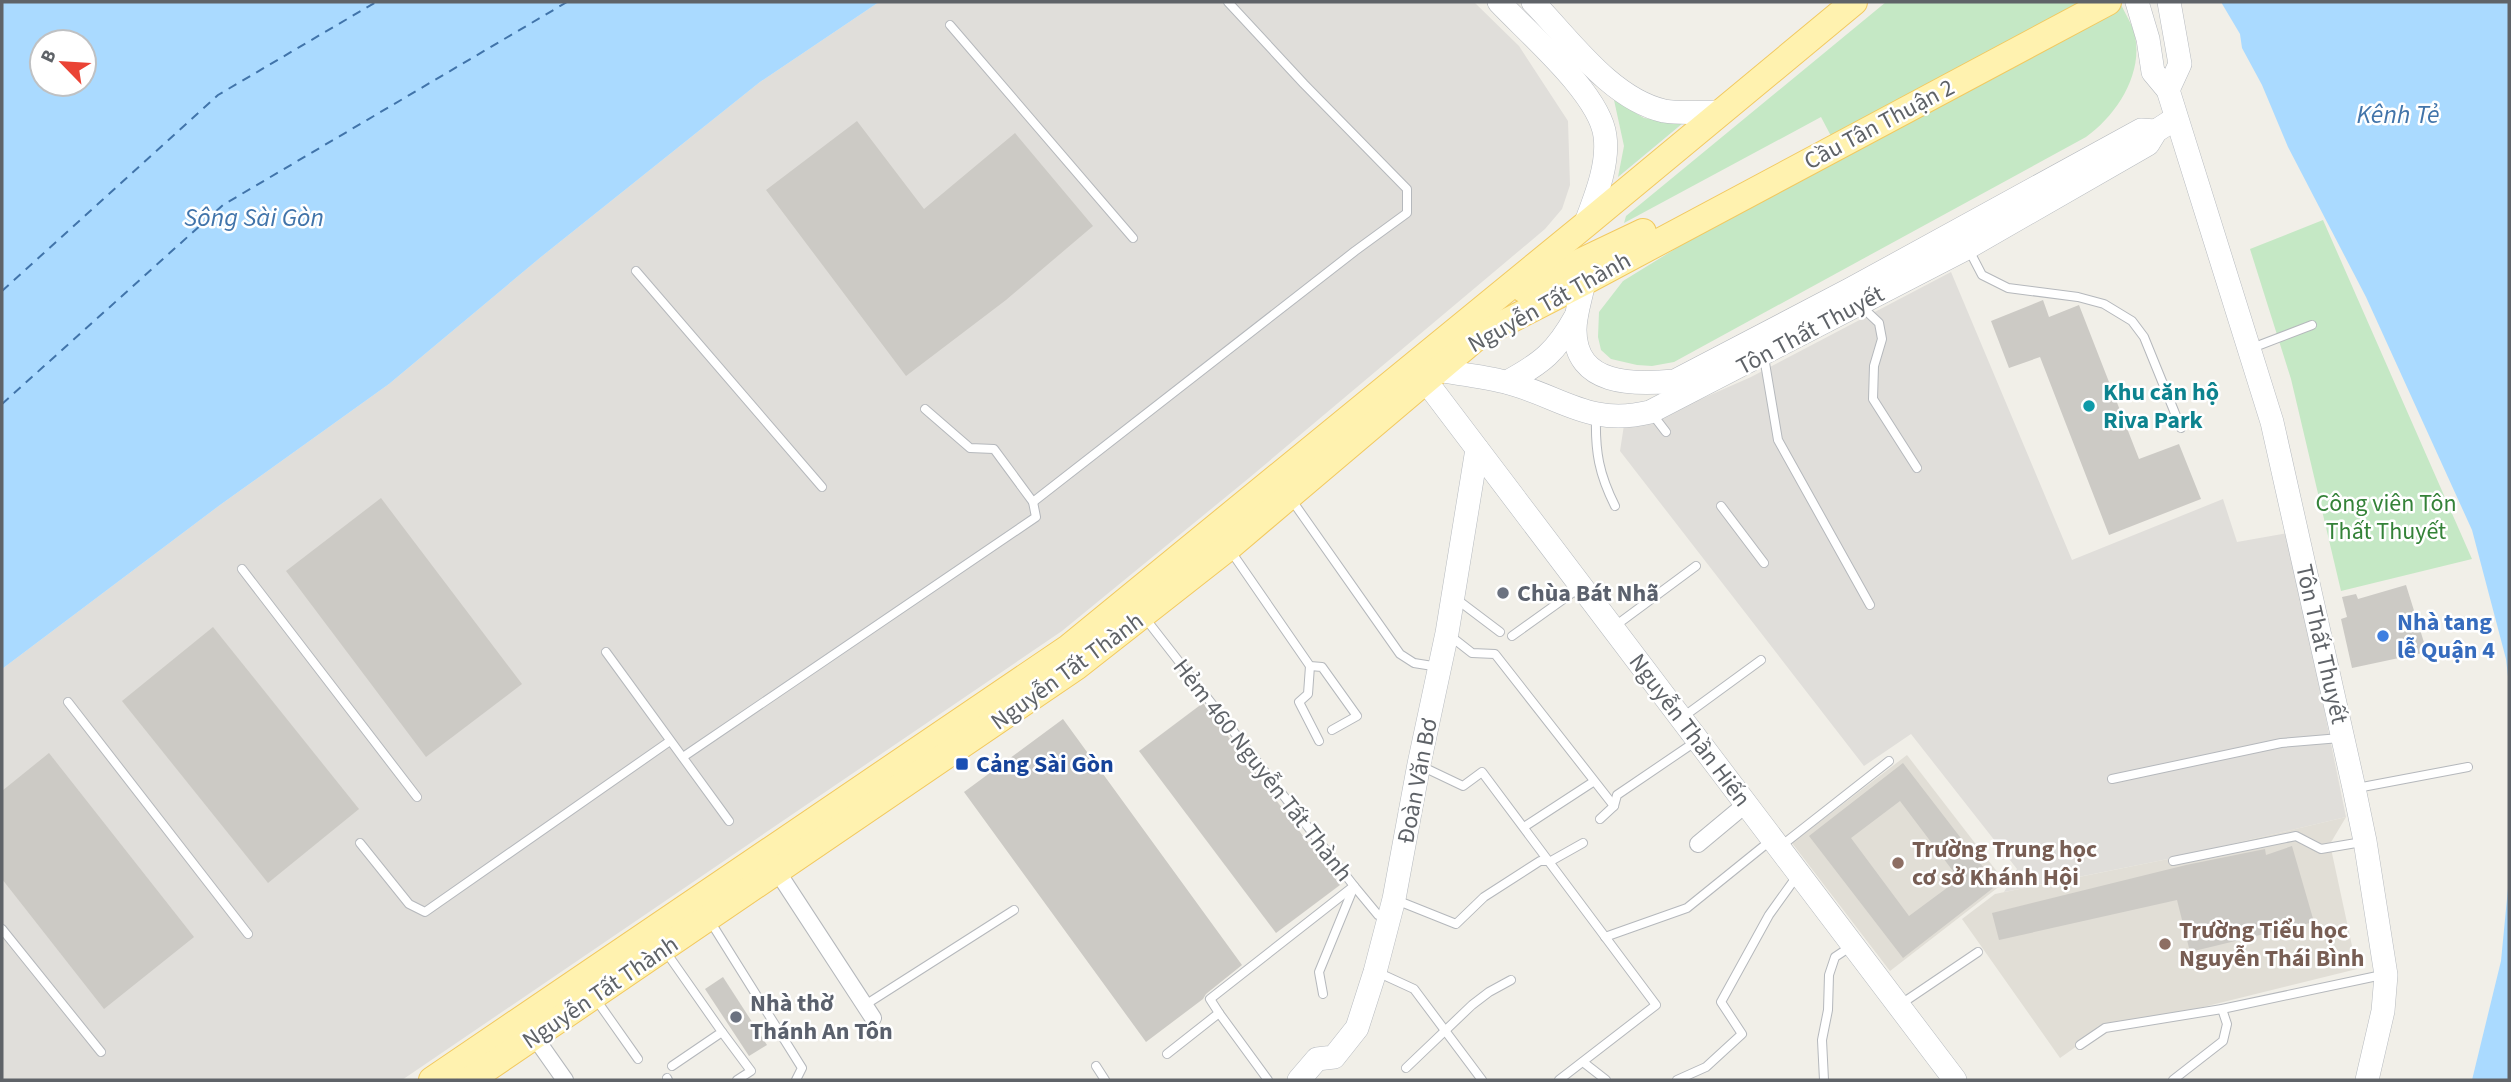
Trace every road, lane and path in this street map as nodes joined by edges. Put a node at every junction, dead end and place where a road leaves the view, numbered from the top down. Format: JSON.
{"nodes":[{"id":1,"x":1228,"y":2,"type":"edge"},
{"id":2,"x":1499,"y":2,"type":"edge"},
{"id":3,"x":1533,"y":2,"type":"edge"},
{"id":4,"x":1854,"y":2,"type":"edge"},
{"id":5,"x":2072,"y":2,"type":"edge"},
{"id":6,"x":2108,"y":2,"type":"edge"},
{"id":7,"x":2137,"y":2,"type":"edge"},
{"id":8,"x":2169,"y":2,"type":"edge"},
{"id":9,"x":950,"y":25,"type":"dead end"},
{"id":10,"x":2168,"y":90,"type":"junction"},
{"id":11,"x":1718,"y":112,"type":"junction"},
{"id":12,"x":2176,"y":118,"type":"junction"},
{"id":13,"x":2156,"y":131,"type":"junction"},
{"id":14,"x":1585,"y":225,"type":"junction"},
{"id":15,"x":1133,"y":239,"type":"dead end"},
{"id":16,"x":1646,"y":240,"type":"junction"},
{"id":17,"x":1967,"y":248,"type":"junction"},
{"id":18,"x":636,"y":271,"type":"dead end"},
{"id":19,"x":1584,"y":282,"type":"junction"},
{"id":20,"x":1855,"y":297,"type":"junction"},
{"id":21,"x":1483,"y":307,"type":"junction"},
{"id":22,"x":1578,"y":313,"type":"junction"},
{"id":23,"x":2312,"y":325,"type":"dead end"},
{"id":24,"x":2250,"y":349,"type":"junction"},
{"id":25,"x":1763,"y":354,"type":"junction"},
{"id":26,"x":1431,"y":375,"type":"junction"},
{"id":27,"x":1507,"y":382,"type":"junction"},
{"id":28,"x":925,"y":409,"type":"dead end"},
{"id":29,"x":1650,"y":412,"type":"junction"},
{"id":30,"x":1596,"y":416,"type":"junction"},
{"id":31,"x":2181,"y":428,"type":"dead end"},
{"id":32,"x":1666,"y":432,"type":"dead end"},
{"id":33,"x":1477,"y":449,"type":"junction"},
{"id":34,"x":1917,"y":468,"type":"dead end"},
{"id":35,"x":822,"y":487,"type":"dead end"},
{"id":36,"x":1289,"y":496,"type":"junction"},
{"id":37,"x":1033,"y":502,"type":"junction"},
{"id":38,"x":1615,"y":506,"type":"dead end"},
{"id":39,"x":1721,"y":506,"type":"dead end"},
{"id":40,"x":1229,"y":547,"type":"junction"},
{"id":41,"x":1764,"y":563,"type":"dead end"},
{"id":42,"x":1696,"y":566,"type":"dead end"},
{"id":43,"x":242,"y":569,"type":"dead end"},
{"id":44,"x":1581,"y":587,"type":"junction"},
{"id":45,"x":1452,"y":596,"type":"junction"},
{"id":46,"x":1870,"y":604,"type":"dead end"},
{"id":47,"x":1143,"y":616,"type":"junction"},
{"id":48,"x":1612,"y":628,"type":"junction"},
{"id":49,"x":1500,"y":632,"type":"dead end"},
{"id":50,"x":1447,"y":633,"type":"junction"},
{"id":51,"x":1512,"y":636,"type":"dead end"},
{"id":52,"x":606,"y":652,"type":"dead end"},
{"id":53,"x":1761,"y":660,"type":"dead end"},
{"id":54,"x":1310,"y":666,"type":"junction"},
{"id":55,"x":1440,"y":667,"type":"junction"},
{"id":56,"x":68,"y":702,"type":"dead end"},
{"id":57,"x":1681,"y":718,"type":"junction"},
{"id":58,"x":1332,"y":730,"type":"dead end"},
{"id":59,"x":2343,"y":738,"type":"junction"},
{"id":60,"x":1698,"y":740,"type":"junction"},
{"id":61,"x":670,"y":741,"type":"junction"},
{"id":62,"x":1319,"y":741,"type":"dead end"},
{"id":63,"x":683,"y":757,"type":"junction"},
{"id":64,"x":1889,"y":761,"type":"dead end"},
{"id":65,"x":1419,"y":764,"type":"junction"},
{"id":66,"x":2468,"y":767,"type":"dead end"},
{"id":67,"x":2112,"y":779,"type":"dead end"},
{"id":68,"x":1593,"y":782,"type":"junction"},
{"id":69,"x":2354,"y":788,"type":"junction"},
{"id":70,"x":417,"y":797,"type":"dead end"},
{"id":71,"x":1746,"y":804,"type":"junction"},
{"id":72,"x":1614,"y":806,"type":"junction"},
{"id":73,"x":1600,"y":819,"type":"dead end"},
{"id":74,"x":729,"y":821,"type":"dead end"},
{"id":75,"x":1524,"y":827,"type":"junction"},
{"id":76,"x":2365,"y":841,"type":"junction"},
{"id":77,"x":1583,"y":842,"type":"dead end"},
{"id":78,"x":360,"y":843,"type":"dead end"},
{"id":79,"x":1776,"y":843,"type":"junction"},
{"id":80,"x":1698,"y":844,"type":"dead end"},
{"id":81,"x":1548,"y":861,"type":"junction"},
{"id":82,"x":2173,"y":861,"type":"dead end"},
{"id":83,"x":778,"y":871,"type":"junction"},
{"id":84,"x":1799,"y":874,"type":"junction"},
{"id":85,"x":1354,"y":886,"type":"junction"},
{"id":86,"x":1391,"y":909,"type":"junction"},
{"id":87,"x":1014,"y":910,"type":"dead end"},
{"id":88,"x":708,"y":918,"type":"junction"},
{"id":89,"x":2,"y":929,"type":"edge"},
{"id":90,"x":248,"y":934,"type":"dead end"},
{"id":91,"x":1605,"y":937,"type":"junction"},
{"id":92,"x":1853,"y":945,"type":"junction"},
{"id":93,"x":664,"y":948,"type":"junction"},
{"id":94,"x":1978,"y":952,"type":"dead end"},
{"id":95,"x":1375,"y":972,"type":"junction"},
{"id":96,"x":2386,"y":975,"type":"junction"},
{"id":97,"x":1511,"y":980,"type":"dead end"},
{"id":98,"x":1323,"y":995,"type":"dead end"},
{"id":99,"x":594,"y":996,"type":"junction"},
{"id":100,"x":1899,"y":1006,"type":"junction"},
{"id":101,"x":2222,"y":1009,"type":"junction"},
{"id":102,"x":869,"y":1012,"type":"joint"},
{"id":103,"x":1219,"y":1013,"type":"junction"},
{"id":104,"x":1444,"y":1030,"type":"junction"},
{"id":105,"x":722,"y":1032,"type":"junction"},
{"id":106,"x":534,"y":1037,"type":"junction"},
{"id":107,"x":2080,"y":1045,"type":"dead end"},
{"id":108,"x":101,"y":1052,"type":"dead end"},
{"id":109,"x":1167,"y":1054,"type":"dead end"},
{"id":110,"x":638,"y":1059,"type":"dead end"},
{"id":111,"x":1583,"y":1062,"type":"junction"},
{"id":112,"x":672,"y":1066,"type":"dead end"},
{"id":113,"x":1096,"y":1066,"type":"dead end"},
{"id":114,"x":1406,"y":1068,"type":"dead end"},
{"id":115,"x":432,"y":1080,"type":"edge"},
{"id":116,"x":470,"y":1080,"type":"edge"},
{"id":117,"x":565,"y":1080,"type":"edge"},
{"id":118,"x":737,"y":1080,"type":"edge"},
{"id":119,"x":796,"y":1080,"type":"edge"},
{"id":120,"x":1105,"y":1080,"type":"edge"},
{"id":121,"x":1268,"y":1080,"type":"edge"},
{"id":122,"x":1298,"y":1080,"type":"edge"},
{"id":123,"x":1482,"y":1080,"type":"edge"},
{"id":124,"x":1559,"y":1080,"type":"edge"},
{"id":125,"x":1606,"y":1080,"type":"edge"},
{"id":126,"x":1677,"y":1080,"type":"edge"},
{"id":127,"x":1824,"y":1080,"type":"edge"},
{"id":128,"x":1955,"y":1080,"type":"edge"},
{"id":129,"x":2173,"y":1080,"type":"edge"},
{"id":130,"x":2367,"y":1080,"type":"edge"}],
"edges":[{"from":1,"to":37,"type":"lane"},
{"from":2,"to":14,"type":"main road"},
{"from":3,"to":11,"type":"main road"},
{"from":4,"to":11,"type":"main road","name":"Nguyễn Tất Thành"},
{"from":5,"to":16,"type":"main road","name":"Cầu Tân Thuận 2"},
{"from":6,"to":16,"type":"main road","name":"Cầu Tân Thuận 2"},
{"from":7,"to":10,"type":"main road"},
{"from":8,"to":10,"type":"main road"},
{"from":9,"to":15,"type":"lane"},
{"from":10,"to":12,"type":"main road"},
{"from":11,"to":14,"type":"main road","name":"Nguyễn Tất Thành"},
{"from":12,"to":13,"type":"main road","name":"Tôn Thất Thuyết"},
{"from":12,"to":24,"type":"main road","name":"Tôn Thất Thuyết"},
{"from":13,"to":17,"type":"main road","name":"Tôn Thất Thuyết"},
{"from":13,"to":20,"type":"main road","name":"Tôn Thất Thuyết"},
{"from":14,"to":21,"type":"main road","name":"Nguyễn Tất Thành"},
{"from":16,"to":19,"type":"main road","name":"Nguyễn Tất Thành"},
{"from":16,"to":21,"type":"main road","name":"Nguyễn Tất Thành"},
{"from":17,"to":20,"type":"main road","name":"Tôn Thất Thuyết"},
{"from":17,"to":31,"type":"lane"},
{"from":18,"to":35,"type":"lane"},
{"from":19,"to":22,"type":"main road"},
{"from":19,"to":26,"type":"main road","name":"Nguyễn Tất Thành"},
{"from":20,"to":22,"type":"main road","name":"Tôn Thất Thuyết"},
{"from":20,"to":25,"type":"main road","name":"Tôn Thất Thuyết"},
{"from":20,"to":34,"type":"lane"},
{"from":21,"to":115,"type":"main road","name":"Nguyễn Tất Thành"},
{"from":22,"to":27,"type":"main road"},
{"from":23,"to":24,"type":"lane"},
{"from":24,"to":59,"type":"main road","name":"Tôn Thất Thuyết"},
{"from":25,"to":29,"type":"main road","name":"Tôn Thất Thuyết"},
{"from":25,"to":46,"type":"lane"},
{"from":26,"to":27,"type":"main road","name":"Tôn Thất Thuyết"},
{"from":26,"to":33,"type":"main road","name":"Nguyễn Thần Hiến"},
{"from":26,"to":36,"type":"main road","name":"Nguyễn Tất Thành"},
{"from":27,"to":30,"type":"main road","name":"Tôn Thất Thuyết"},
{"from":28,"to":37,"type":"lane"},
{"from":29,"to":30,"type":"main road","name":"Tôn Thất Thuyết"},
{"from":29,"to":32,"type":"lane"},
{"from":30,"to":38,"type":"lane"},
{"from":33,"to":44,"type":"main road","name":"Nguyễn Thần Hiến"},
{"from":33,"to":45,"type":"main road","name":"Đoàn Văn Bơ"},
{"from":36,"to":40,"type":"main road","name":"Nguyễn Tất Thành"},
{"from":36,"to":55,"type":"lane"},
{"from":37,"to":63,"type":"lane"},
{"from":39,"to":41,"type":"lane"},
{"from":40,"to":47,"type":"main road","name":"Nguyễn Tất Thành"},
{"from":40,"to":54,"type":"lane"},
{"from":42,"to":48,"type":"lane"},
{"from":43,"to":70,"type":"lane"},
{"from":44,"to":48,"type":"main road","name":"Nguyễn Thần Hiến"},
{"from":44,"to":51,"type":"lane"},
{"from":45,"to":49,"type":"lane"},
{"from":45,"to":50,"type":"main road","name":"Đoàn Văn Bơ"},
{"from":47,"to":83,"type":"main road","name":"Nguyễn Tất Thành"},
{"from":47,"to":85,"type":"lane","name":"Hẻm 460 Nguyễn Tất Thành"},
{"from":48,"to":57,"type":"main road","name":"Nguyễn Thần Hiến"},
{"from":50,"to":55,"type":"main road","name":"Đoàn Văn Bơ"},
{"from":50,"to":68,"type":"lane"},
{"from":52,"to":61,"type":"lane"},
{"from":53,"to":57,"type":"lane"},
{"from":54,"to":58,"type":"lane"},
{"from":54,"to":62,"type":"lane"},
{"from":55,"to":65,"type":"main road","name":"Đoàn Văn Bơ"},
{"from":56,"to":90,"type":"lane"},
{"from":57,"to":60,"type":"main road","name":"Nguyễn Thần Hiến"},
{"from":59,"to":67,"type":"lane"},
{"from":59,"to":69,"type":"main road","name":"Tôn Thất Thuyết"},
{"from":60,"to":71,"type":"main road","name":"Nguyễn Thần Hiến"},
{"from":60,"to":72,"type":"lane"},
{"from":61,"to":63,"type":"lane"},
{"from":61,"to":78,"type":"lane"},
{"from":63,"to":74,"type":"lane"},
{"from":64,"to":79,"type":"lane"},
{"from":65,"to":75,"type":"lane"},
{"from":65,"to":86,"type":"main road","name":"Đoàn Văn Bơ"},
{"from":66,"to":69,"type":"lane"},
{"from":68,"to":72,"type":"lane"},
{"from":68,"to":75,"type":"lane"},
{"from":69,"to":76,"type":"main road","name":"Tôn Thất Thuyết"},
{"from":71,"to":79,"type":"main road","name":"Nguyễn Thần Hiến"},
{"from":71,"to":80,"type":"street"},
{"from":72,"to":73,"type":"lane"},
{"from":75,"to":81,"type":"lane"},
{"from":76,"to":82,"type":"lane"},
{"from":76,"to":96,"type":"main road","name":"Tôn Thất Thuyết"},
{"from":77,"to":81,"type":"lane"},
{"from":79,"to":84,"type":"main road","name":"Nguyễn Thần Hiến"},
{"from":79,"to":91,"type":"lane"},
{"from":81,"to":86,"type":"lane","name":"Hẻm 460 Nguyễn Tất Thành"},
{"from":81,"to":91,"type":"lane"},
{"from":83,"to":88,"type":"main road","name":"Nguyễn Tất Thành"},
{"from":83,"to":102,"type":"street"},
{"from":84,"to":92,"type":"main road","name":"Nguyễn Thần Hiến"},
{"from":84,"to":126,"type":"lane"},
{"from":85,"to":86,"type":"lane","name":"Hẻm 460 Nguyễn Tất Thành"},
{"from":85,"to":98,"type":"lane"},
{"from":85,"to":103,"type":"lane"},
{"from":86,"to":95,"type":"main road","name":"Đoàn Văn Bơ"},
{"from":87,"to":102,"type":"lane"},
{"from":88,"to":93,"type":"main road","name":"Nguyễn Tất Thành"},
{"from":88,"to":119,"type":"lane"},
{"from":89,"to":108,"type":"lane"},
{"from":91,"to":111,"type":"lane"},
{"from":92,"to":100,"type":"main road","name":"Nguyễn Thần Hiến"},
{"from":92,"to":127,"type":"lane"},
{"from":93,"to":99,"type":"main road","name":"Nguyễn Tất Thành"},
{"from":93,"to":105,"type":"lane"},
{"from":94,"to":100,"type":"lane"},
{"from":95,"to":104,"type":"lane"},
{"from":95,"to":122,"type":"main road","name":"Đoàn Văn Bơ"},
{"from":96,"to":101,"type":"lane"},
{"from":96,"to":130,"type":"main road","name":"Tôn Thất Thuyết"},
{"from":97,"to":104,"type":"lane"},
{"from":99,"to":106,"type":"main road","name":"Nguyễn Tất Thành"},
{"from":99,"to":110,"type":"lane"},
{"from":100,"to":128,"type":"main road","name":"Nguyễn Thần Hiến"},
{"from":101,"to":107,"type":"lane"},
{"from":101,"to":129,"type":"lane"},
{"from":103,"to":109,"type":"lane"},
{"from":103,"to":121,"type":"lane"},
{"from":104,"to":114,"type":"lane"},
{"from":104,"to":123,"type":"lane"},
{"from":105,"to":112,"type":"lane"},
{"from":105,"to":118,"type":"lane"},
{"from":106,"to":116,"type":"main road","name":"Nguyễn Tất Thành"},
{"from":106,"to":117,"type":"street"},
{"from":111,"to":124,"type":"lane"},
{"from":111,"to":125,"type":"lane"},
{"from":113,"to":120,"type":"lane"}]}
